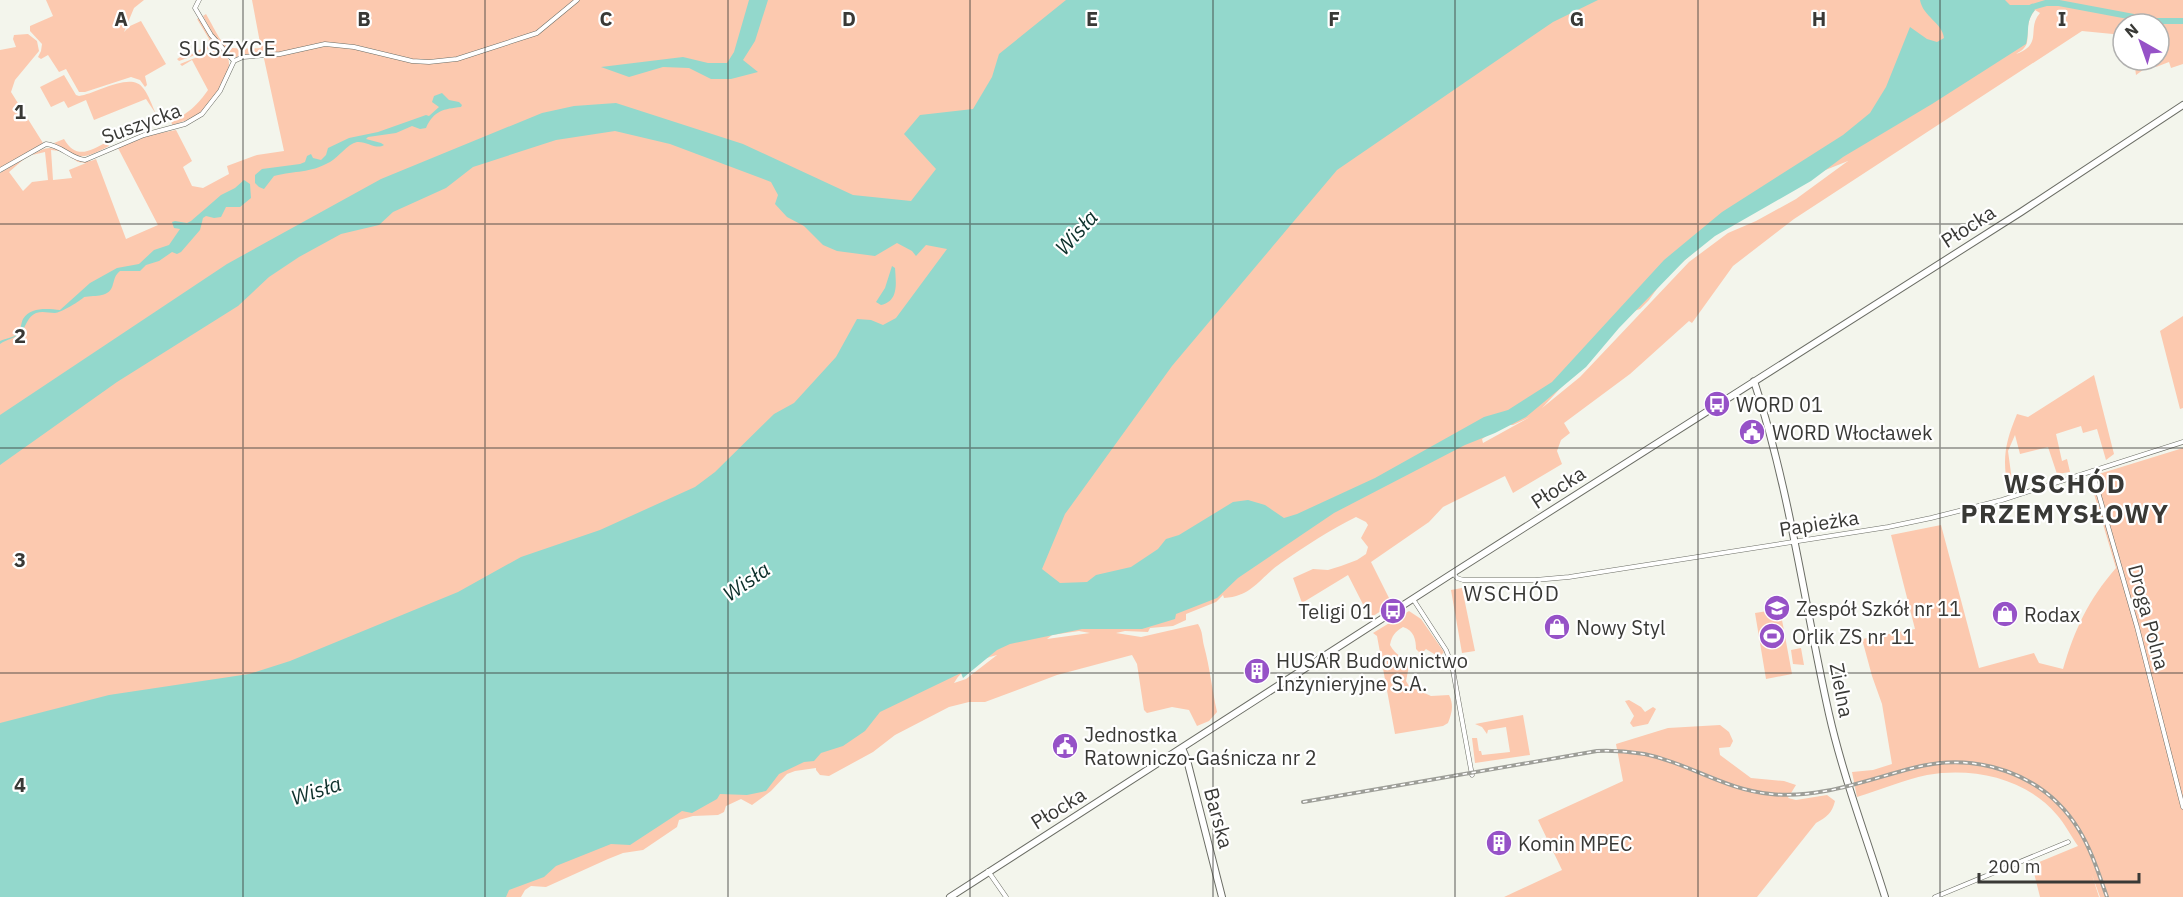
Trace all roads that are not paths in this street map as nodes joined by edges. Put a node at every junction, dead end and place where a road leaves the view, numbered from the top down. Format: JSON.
{"nodes":[{"id":1,"x":199,"y":0,"type":"edge"},
{"id":2,"x":577,"y":0,"type":"edge"},
{"id":3,"x":234,"y":62,"type":"junction"},
{"id":4,"x":2183,"y":105,"type":"edge"},
{"id":5,"x":0,"y":170,"type":"edge"},
{"id":6,"x":1754,"y":381,"type":"junction"},
{"id":7,"x":2183,"y":442,"type":"edge"},
{"id":8,"x":2092,"y":471,"type":"junction"},
{"id":9,"x":1796,"y":543,"type":"junction"},
{"id":10,"x":1453,"y":573,"type":"junction"},
{"id":11,"x":1413,"y":599,"type":"junction"},
{"id":12,"x":1182,"y":748,"type":"junction"},
{"id":13,"x":1472,"y":776,"type":"dead end"},
{"id":14,"x":2183,"y":807,"type":"edge"},
{"id":15,"x":2068,"y":842,"type":"dead end"},
{"id":16,"x":988,"y":871,"type":"junction"},
{"id":17,"x":950,"y":897,"type":"edge"},
{"id":18,"x":1006,"y":897,"type":"edge"},
{"id":19,"x":1222,"y":897,"type":"edge"},
{"id":20,"x":1885,"y":897,"type":"edge"},
{"id":21,"x":1935,"y":897,"type":"edge"}],
"edges":[{"from":1,"to":3,"type":"street"},
{"from":2,"to":3,"type":"street"},
{"from":3,"to":5,"type":"street","name":"Suszycka"},
{"from":4,"to":6,"type":"street","name":"Płocka"},
{"from":6,"to":9,"type":"street","name":"Zielna"},
{"from":6,"to":10,"type":"street","name":"Płocka"},
{"from":7,"to":8,"type":"street","name":"Papieżka"},
{"from":8,"to":9,"type":"street","name":"Papieżka"},
{"from":8,"to":14,"type":"street","name":"Droga Polna"},
{"from":9,"to":10,"type":"street","name":"Papieżka"},
{"from":9,"to":20,"type":"street","name":"Zielna"},
{"from":10,"to":11,"type":"street","name":"Płocka"},
{"from":11,"to":12,"type":"street","name":"Płocka"},
{"from":11,"to":13,"type":"street"},
{"from":12,"to":16,"type":"street","name":"Płocka"},
{"from":12,"to":19,"type":"street","name":"Barska"},
{"from":15,"to":21,"type":"street"},
{"from":16,"to":17,"type":"street","name":"Płocka"},
{"from":16,"to":18,"type":"street"}]}
